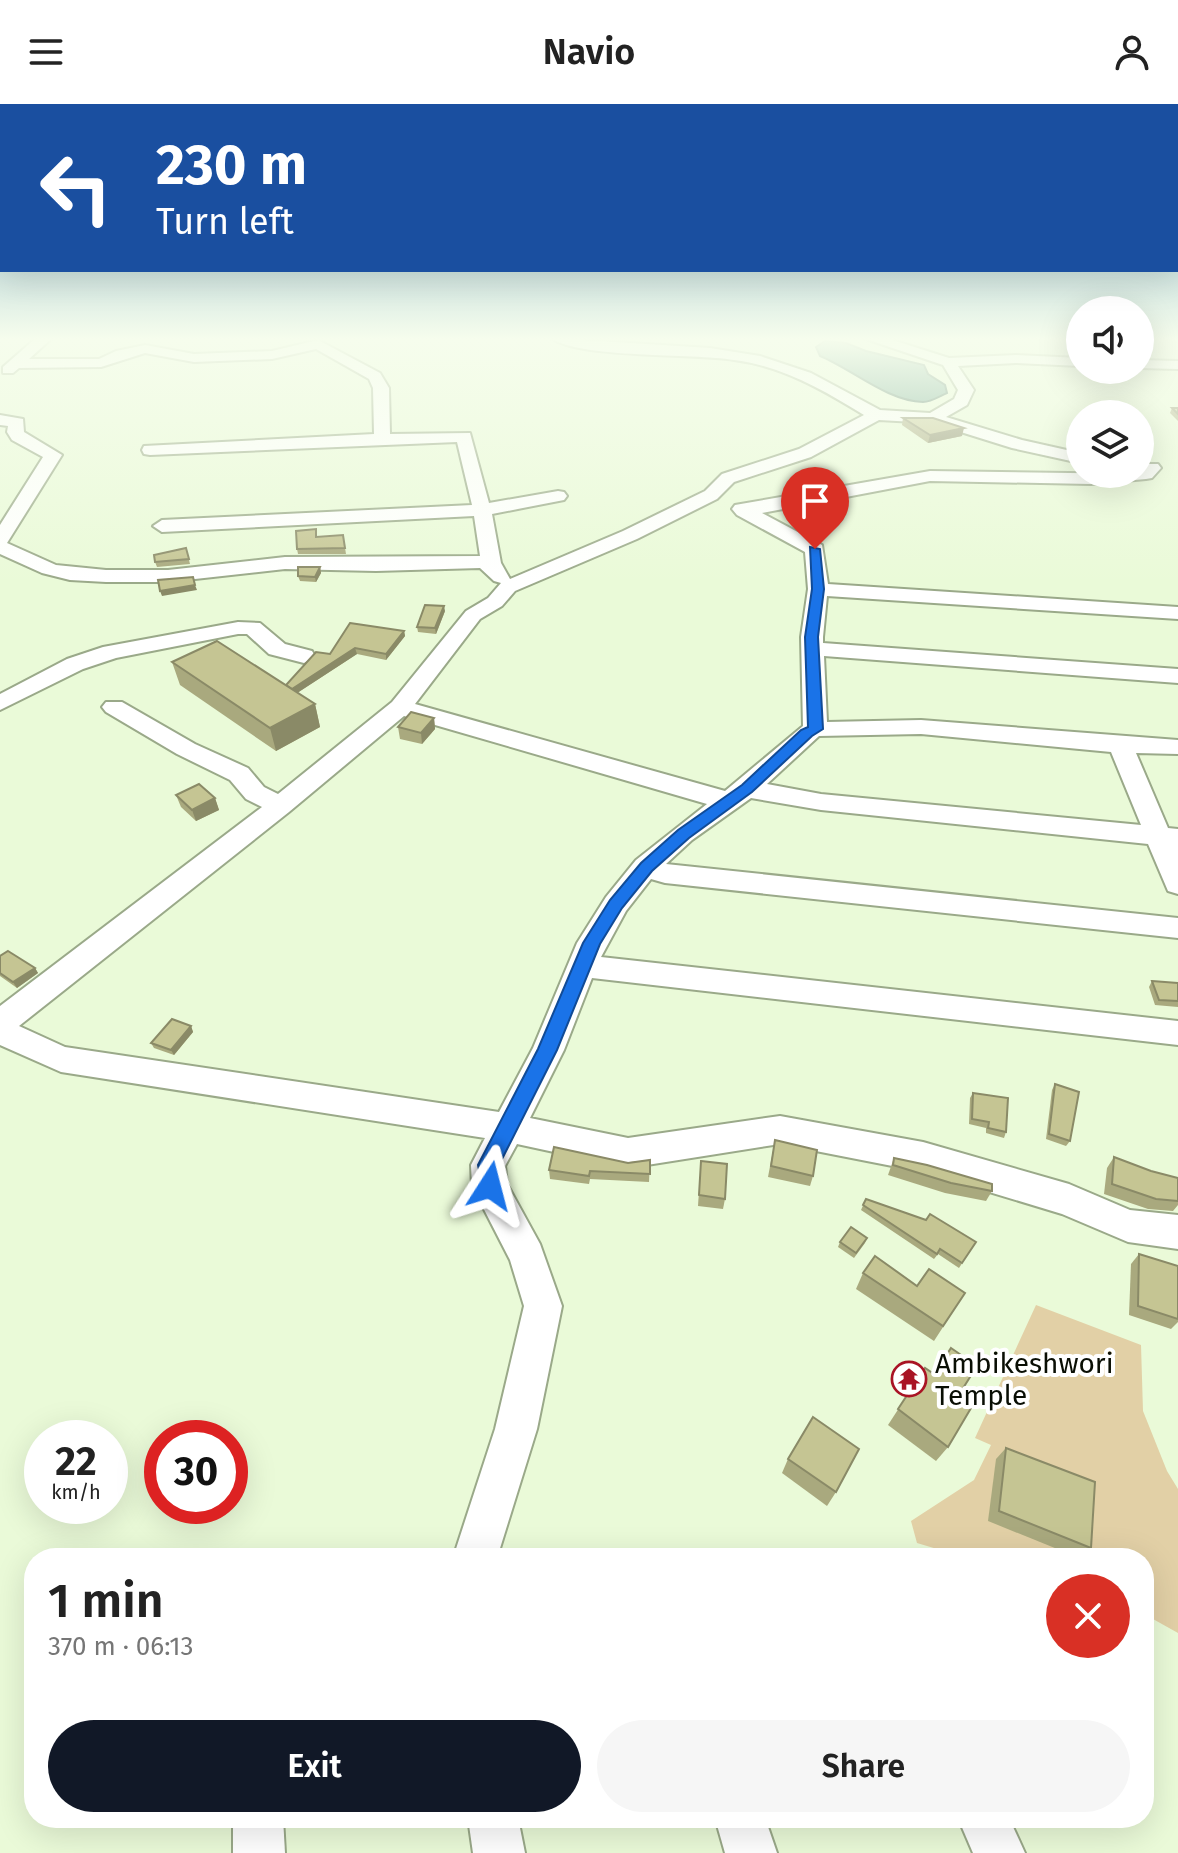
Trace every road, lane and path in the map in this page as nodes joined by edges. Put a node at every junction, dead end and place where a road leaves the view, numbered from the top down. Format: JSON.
{"nodes":[{"id":1,"x":0,"y":420,"type":"edge"},
{"id":2,"x":382,"y":420,"type":"edge"},
{"id":3,"x":867,"y":420,"type":"edge"},
{"id":4,"x":938,"y":420,"type":"edge"},
{"id":5,"x":382,"y":439,"type":"junction"},
{"id":6,"x":150,"y":450,"type":"dead end"},
{"id":7,"x":1066,"y":455,"type":"edge"},
{"id":8,"x":1066,"y":479,"type":"edge"},
{"id":9,"x":711,"y":495,"type":"junction"},
{"id":10,"x":558,"y":496,"type":"dead end"},
{"id":11,"x":482,"y":510,"type":"junction"},
{"id":12,"x":744,"y":511,"type":"junction"},
{"id":13,"x":162,"y":526,"type":"dead end"},
{"id":14,"x":0,"y":540,"type":"edge"},
{"id":15,"x":0,"y":547,"type":"edge"},
{"id":16,"x":491,"y":564,"type":"junction"},
{"id":17,"x":508,"y":587,"type":"junction"},
{"id":18,"x":818,"y":589,"type":"junction"},
{"id":19,"x":1178,"y":613,"type":"edge"},
{"id":20,"x":812,"y":649,"type":"junction"},
{"id":21,"x":304,"y":656,"type":"dead end"},
{"id":22,"x":1178,"y":676,"type":"edge"},
{"id":23,"x":0,"y":703,"type":"edge"},
{"id":24,"x":114,"y":707,"type":"dead end"},
{"id":25,"x":400,"y":707,"type":"junction"},
{"id":26,"x":815,"y":729,"type":"junction"},
{"id":27,"x":1121,"y":745,"type":"junction"},
{"id":28,"x":1178,"y":747,"type":"edge"},
{"id":29,"x":738,"y":794,"type":"junction"},
{"id":30,"x":280,"y":806,"type":"junction"},
{"id":31,"x":1169,"y":837,"type":"edge"},
{"id":32,"x":646,"y":867,"type":"junction"},
{"id":33,"x":1178,"y":884,"type":"edge"},
{"id":34,"x":1178,"y":928,"type":"edge"},
{"id":35,"x":581,"y":966,"type":"junction"},
{"id":36,"x":0,"y":1023,"type":"edge"},
{"id":37,"x":0,"y":1031,"type":"edge"},
{"id":38,"x":1178,"y":1033,"type":"edge"},
{"id":39,"x":506,"y":1127,"type":"junction"},
{"id":40,"x":1178,"y":1232,"type":"edge"},
{"id":41,"x":478,"y":1548,"type":"edge"},
{"id":42,"x":258,"y":1828,"type":"edge"},
{"id":43,"x":495,"y":1828,"type":"edge"},
{"id":44,"x":743,"y":1828,"type":"edge"},
{"id":45,"x":988,"y":1828,"type":"edge"},
{"id":46,"x":259,"y":1853,"type":"edge"},
{"id":47,"x":499,"y":1853,"type":"edge"},
{"id":48,"x":751,"y":1853,"type":"edge"},
{"id":49,"x":999,"y":1853,"type":"edge"}],
"edges":[{"from":1,"to":14,"type":"street"},
{"from":2,"to":5,"type":"street"},
{"from":3,"to":9,"type":"street"},
{"from":4,"to":7,"type":"street"},
{"from":5,"to":6,"type":"street"},
{"from":5,"to":11,"type":"street"},
{"from":8,"to":12,"type":"street"},
{"from":9,"to":12,"type":"street"},
{"from":9,"to":17,"type":"street"},
{"from":10,"to":11,"type":"street"},
{"from":11,"to":13,"type":"street"},
{"from":11,"to":16,"type":"street"},
{"from":12,"to":18,"type":"street"},
{"from":15,"to":16,"type":"street"},
{"from":16,"to":17,"type":"street"},
{"from":17,"to":25,"type":"street"},
{"from":18,"to":19,"type":"street"},
{"from":18,"to":20,"type":"street"},
{"from":20,"to":22,"type":"street"},
{"from":20,"to":26,"type":"street"},
{"from":21,"to":23,"type":"street"},
{"from":24,"to":30,"type":"street"},
{"from":25,"to":29,"type":"street"},
{"from":25,"to":30,"type":"street"},
{"from":26,"to":27,"type":"street"},
{"from":26,"to":29,"type":"street"},
{"from":27,"to":28,"type":"street"},
{"from":27,"to":31,"type":"street"},
{"from":29,"to":31,"type":"street"},
{"from":29,"to":32,"type":"street"},
{"from":30,"to":36,"type":"street"},
{"from":31,"to":33,"type":"street"},
{"from":32,"to":34,"type":"street"},
{"from":32,"to":35,"type":"street"},
{"from":35,"to":38,"type":"street"},
{"from":35,"to":39,"type":"street"},
{"from":37,"to":39,"type":"street"},
{"from":39,"to":40,"type":"street"},
{"from":39,"to":41,"type":"street"},
{"from":42,"to":46,"type":"street"},
{"from":43,"to":47,"type":"street"},
{"from":44,"to":48,"type":"street"},
{"from":45,"to":49,"type":"street"}]}
